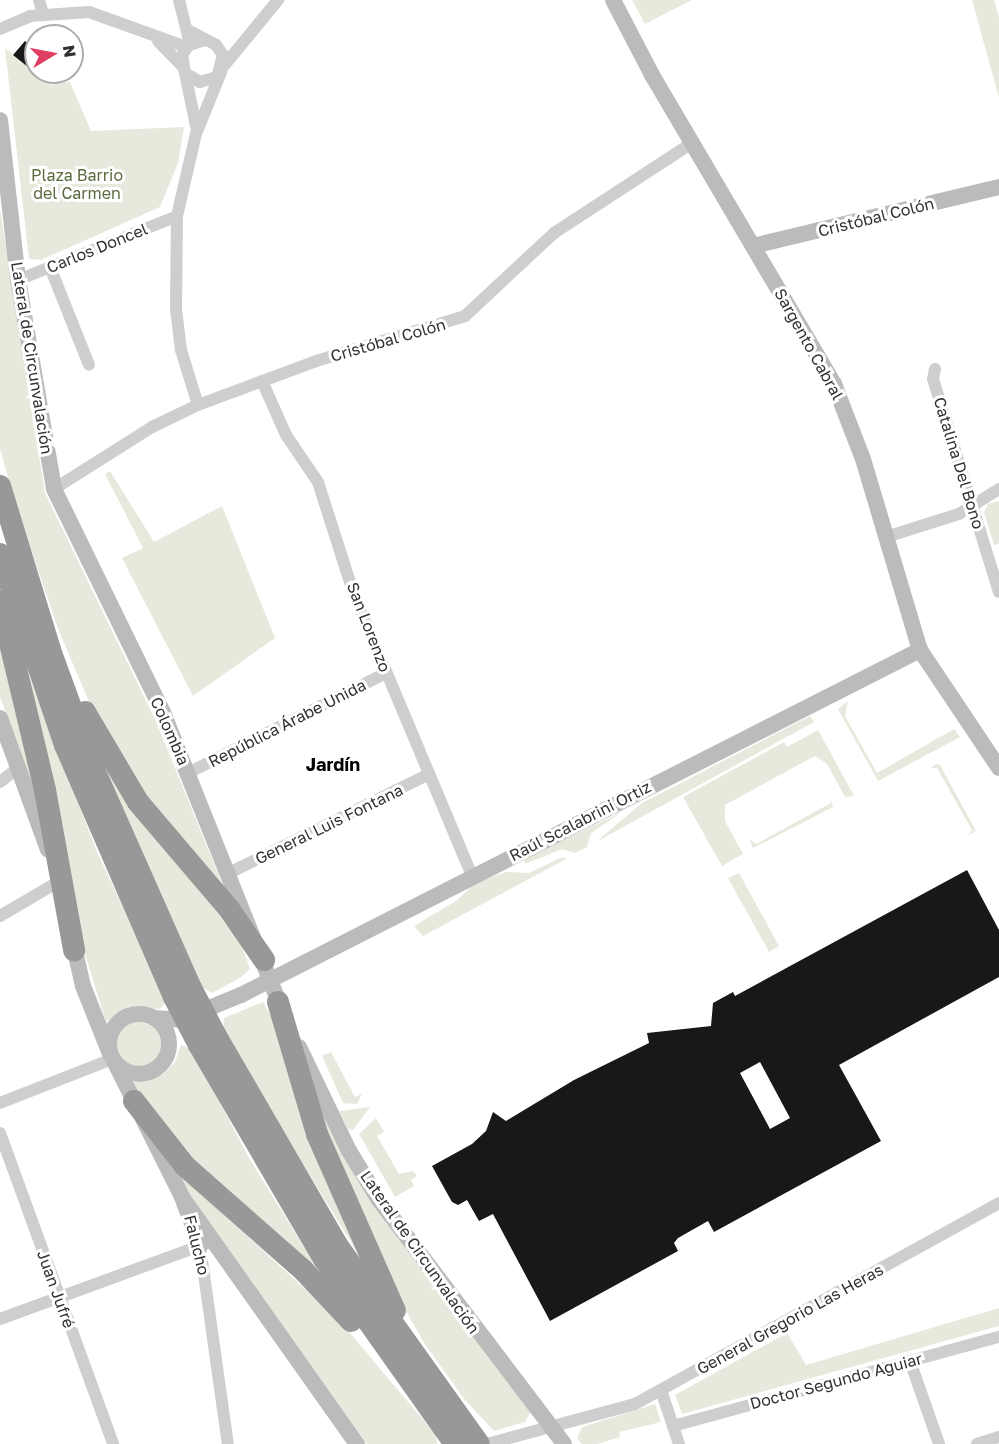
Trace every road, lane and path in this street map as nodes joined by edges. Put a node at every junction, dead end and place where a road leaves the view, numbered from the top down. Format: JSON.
{"nodes":[{"id":1,"x":39,"y":0,"type":"edge"},
{"id":2,"x":179,"y":0,"type":"edge"},
{"id":3,"x":278,"y":0,"type":"edge"},
{"id":4,"x":613,"y":0,"type":"edge"},
{"id":5,"x":43,"y":14,"type":"junction"},
{"id":6,"x":0,"y":29,"type":"edge"},
{"id":7,"x":188,"y":30,"type":"junction"},
{"id":8,"x":249,"y":32,"type":"junction"},
{"id":9,"x":154,"y":38,"type":"junction"},
{"id":10,"x":208,"y":41,"type":"junction"},
{"id":11,"x":188,"y":46,"type":"junction"},
{"id":12,"x":222,"y":69,"type":"junction"},
{"id":13,"x":184,"y":70,"type":"junction"},
{"id":14,"x":0,"y":120,"type":"edge"},
{"id":15,"x":196,"y":134,"type":"junction"},
{"id":16,"x":692,"y":143,"type":"junction"},
{"id":17,"x":999,"y":187,"type":"edge"},
{"id":18,"x":177,"y":216,"type":"junction"},
{"id":19,"x":753,"y":246,"type":"junction"},
{"id":20,"x":50,"y":267,"type":"junction"},
{"id":21,"x":18,"y":280,"type":"junction"},
{"id":22,"x":89,"y":365,"type":"dead end"},
{"id":23,"x":935,"y":369,"type":"dead end"},
{"id":24,"x":262,"y":381,"type":"junction"},
{"id":25,"x":198,"y":405,"type":"junction"},
{"id":26,"x":0,"y":486,"type":"edge"},
{"id":27,"x":54,"y":489,"type":"junction"},
{"id":28,"x":999,"y":489,"type":"edge"},
{"id":29,"x":973,"y":504,"type":"junction"},
{"id":30,"x":886,"y":537,"type":"junction"},
{"id":31,"x":0,"y":554,"type":"edge"},
{"id":32,"x":999,"y":592,"type":"edge"},
{"id":33,"x":0,"y":599,"type":"edge"},
{"id":34,"x":38,"y":614,"type":"junction"},
{"id":35,"x":920,"y":650,"type":"junction"},
{"id":36,"x":386,"y":673,"type":"junction"},
{"id":37,"x":0,"y":718,"type":"edge"},
{"id":38,"x":18,"y":768,"type":"junction"},
{"id":39,"x":999,"y":768,"type":"edge"},
{"id":40,"x":188,"y":773,"type":"junction"},
{"id":41,"x":429,"y":774,"type":"junction"},
{"id":42,"x":0,"y":782,"type":"edge"},
{"id":43,"x":229,"y":873,"type":"junction"},
{"id":44,"x":472,"y":876,"type":"junction"},
{"id":45,"x":58,"y":882,"type":"junction"},
{"id":46,"x":0,"y":916,"type":"edge"},
{"id":47,"x":74,"y":950,"type":"junction"},
{"id":48,"x":267,"y":970,"type":"junction"},
{"id":49,"x":183,"y":993,"type":"junction"},
{"id":50,"x":241,"y":994,"type":"junction"},
{"id":51,"x":278,"y":1002,"type":"junction"},
{"id":52,"x":154,"y":1018,"type":"junction"},
{"id":53,"x":169,"y":1047,"type":"junction"},
{"id":54,"x":112,"y":1058,"type":"junction"},
{"id":55,"x":134,"y":1101,"type":"junction"},
{"id":56,"x":0,"y":1103,"type":"edge"},
{"id":57,"x":0,"y":1133,"type":"edge"},
{"id":58,"x":999,"y":1203,"type":"edge"},
{"id":59,"x":206,"y":1244,"type":"junction"},
{"id":60,"x":59,"y":1297,"type":"junction"},
{"id":61,"x":0,"y":1319,"type":"edge"},
{"id":62,"x":999,"y":1337,"type":"edge"},
{"id":63,"x":910,"y":1361,"type":"junction"},
{"id":64,"x":662,"y":1390,"type":"junction"},
{"id":65,"x":430,"y":1396,"type":"junction"},
{"id":66,"x":576,"y":1422,"type":"junction"},
{"id":67,"x":550,"y":1426,"type":"junction"},
{"id":68,"x":673,"y":1426,"type":"junction"},
{"id":69,"x":461,"y":1437,"type":"edge"},
{"id":70,"x":999,"y":1437,"type":"edge"},
{"id":71,"x":113,"y":1444,"type":"edge"},
{"id":72,"x":228,"y":1444,"type":"edge"},
{"id":73,"x":357,"y":1444,"type":"edge"},
{"id":74,"x":486,"y":1444,"type":"edge"},
{"id":75,"x":566,"y":1444,"type":"edge"},
{"id":76,"x":679,"y":1444,"type":"edge"},
{"id":77,"x":939,"y":1444,"type":"edge"},
{"id":78,"x":977,"y":1444,"type":"edge"}],
"edges":[{"from":1,"to":5,"type":"street"},
{"from":2,"to":7,"type":"street"},
{"from":3,"to":8,"type":"street"},
{"from":4,"to":16,"type":"street","name":"Sargento Cabral"},
{"from":5,"to":6,"type":"street"},
{"from":5,"to":9,"type":"street"},
{"from":7,"to":10,"type":"street"},
{"from":7,"to":11,"type":"street"},
{"from":8,"to":10,"type":"street"},
{"from":8,"to":12,"type":"street"},
{"from":9,"to":11,"type":"street"},
{"from":9,"to":13,"type":"street"},
{"from":10,"to":11,"type":"street"},
{"from":10,"to":12,"type":"street"},
{"from":11,"to":13,"type":"street"},
{"from":12,"to":13,"type":"street"},
{"from":12,"to":15,"type":"street"},
{"from":13,"to":15,"type":"street"},
{"from":14,"to":21,"type":"street","name":"Lateral de Circunvalación"},
{"from":15,"to":18,"type":"street"},
{"from":16,"to":19,"type":"street","name":"Sargento Cabral"},
{"from":16,"to":24,"type":"street","name":"Cristóbal Colón"},
{"from":17,"to":19,"type":"street","name":"Cristóbal Colón"},
{"from":18,"to":20,"type":"street","name":"Carlos Doncel"},
{"from":18,"to":25,"type":"street"},
{"from":19,"to":30,"type":"street","name":"Sargento Cabral"},
{"from":20,"to":21,"type":"street","name":"Carlos Doncel"},
{"from":20,"to":22,"type":"street"},
{"from":21,"to":27,"type":"street","name":"Lateral de Circunvalación"},
{"from":23,"to":29,"type":"street","name":"Catalina Del Bono"},
{"from":24,"to":25,"type":"street","name":"Cristóbal Colón"},
{"from":24,"to":36,"type":"street","name":"San Lorenzo"},
{"from":25,"to":27,"type":"street","name":"Cristóbal Colón"},
{"from":26,"to":34,"type":"highway"},
{"from":27,"to":40,"type":"street","name":"Colombia"},
{"from":28,"to":29,"type":"street"},
{"from":29,"to":30,"type":"street"},
{"from":29,"to":32,"type":"street","name":"Catalina Del Bono"},
{"from":30,"to":35,"type":"street","name":"Sargento Cabral"},
{"from":31,"to":49,"type":"highway"},
{"from":33,"to":47,"type":"highway"},
{"from":34,"to":48,"type":"highway"},
{"from":34,"to":49,"type":"highway"},
{"from":35,"to":39,"type":"street","name":"Sargento Cabral"},
{"from":35,"to":44,"type":"street","name":"Raúl Scalabrini Ortiz"},
{"from":36,"to":40,"type":"street","name":"República Árabe Unida"},
{"from":36,"to":41,"type":"street","name":"San Lorenzo"},
{"from":37,"to":38,"type":"street","name":"Falucho"},
{"from":38,"to":42,"type":"street"},
{"from":38,"to":45,"type":"street","name":"Falucho"},
{"from":40,"to":43,"type":"street","name":"Colombia"},
{"from":41,"to":43,"type":"street","name":"General Luis Fontana"},
{"from":41,"to":44,"type":"street","name":"San Lorenzo"},
{"from":43,"to":48,"type":"street","name":"Colombia"},
{"from":44,"to":48,"type":"street","name":"Raúl Scalabrini Ortiz"},
{"from":45,"to":46,"type":"street"},
{"from":45,"to":47,"type":"street","name":"Falucho"},
{"from":47,"to":54,"type":"street","name":"Falucho"},
{"from":48,"to":50,"type":"street","name":"Raúl Scalabrini Ortiz"},
{"from":48,"to":51,"type":"street","name":"Lateral de Circunvalación"},
{"from":49,"to":65,"type":"highway","bridge":true},
{"from":50,"to":52,"type":"street","name":"Raúl Scalabrini Ortiz"},
{"from":50,"to":53,"type":"street","name":"Raúl Scalabrini Ortiz"},
{"from":51,"to":65,"type":"highway"},
{"from":51,"to":67,"type":"street","name":"Lateral de Circunvalación"},
{"from":52,"to":53,"type":"street"},
{"from":52,"to":54,"type":"street"},
{"from":53,"to":54,"type":"street"},
{"from":54,"to":55,"type":"street","name":"Falucho"},
{"from":54,"to":56,"type":"street"},
{"from":55,"to":59,"type":"street","name":"Falucho"},
{"from":55,"to":65,"type":"highway"},
{"from":57,"to":60,"type":"street","name":"Juan Jufré"},
{"from":58,"to":64,"type":"street","name":"General Gregorio Las Heras"},
{"from":59,"to":60,"type":"street"},
{"from":59,"to":72,"type":"street","name":"Falucho"},
{"from":59,"to":73,"type":"street"},
{"from":60,"to":61,"type":"street"},
{"from":60,"to":71,"type":"street","name":"Juan Jufré"},
{"from":62,"to":63,"type":"street","name":"Doctor Segundo Aguiar"},
{"from":63,"to":68,"type":"street","name":"Doctor Segundo Aguiar"},
{"from":63,"to":77,"type":"street"},
{"from":64,"to":66,"type":"street","name":"General Gregorio Las Heras"},
{"from":64,"to":68,"type":"street"},
{"from":65,"to":69,"type":"highway"},
{"from":66,"to":67,"type":"street","name":"General Gregorio Las Heras"},
{"from":66,"to":75,"type":"street"},
{"from":67,"to":74,"type":"street","name":"General Gregorio Las Heras"},
{"from":67,"to":75,"type":"street","name":"Lateral de Circunvalación"},
{"from":68,"to":76,"type":"street"},
{"from":70,"to":78,"type":"street"}]}
